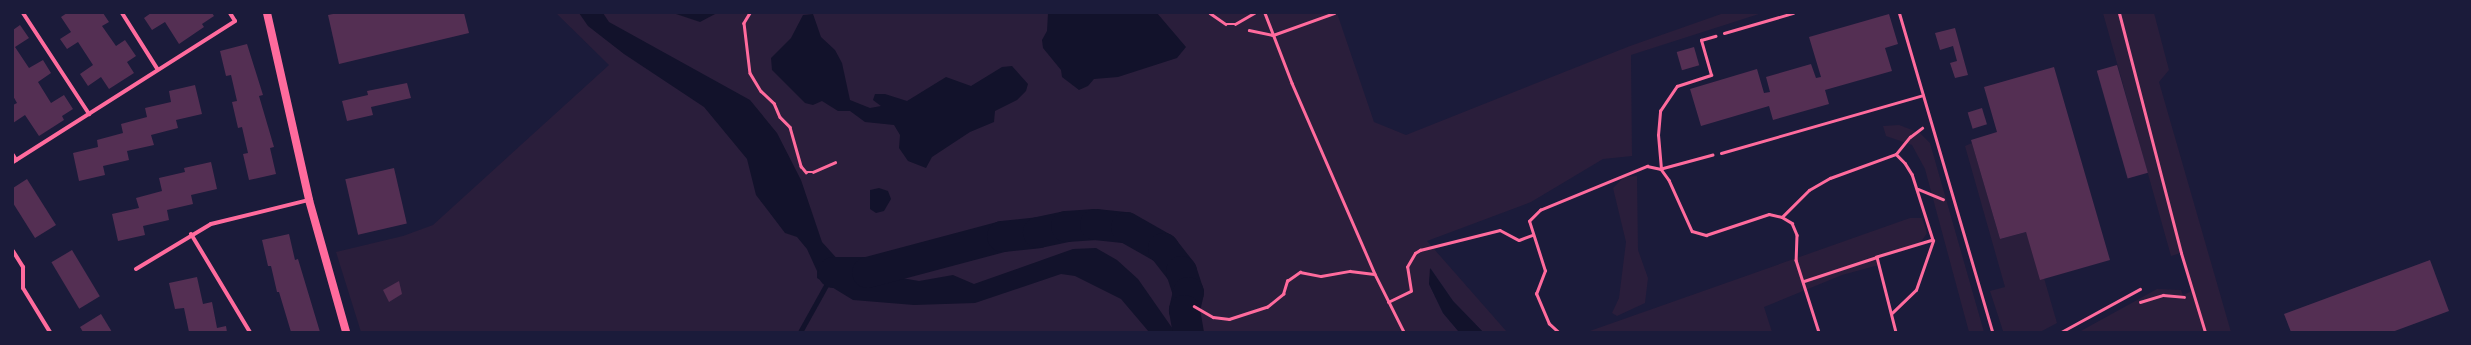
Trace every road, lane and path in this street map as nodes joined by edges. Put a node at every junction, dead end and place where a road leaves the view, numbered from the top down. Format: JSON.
{"nodes":[{"id":1,"x":23,"y":13,"type":"edge"},
{"id":2,"x":122,"y":13,"type":"edge"},
{"id":3,"x":230,"y":13,"type":"edge"},
{"id":4,"x":267,"y":13,"type":"edge"},
{"id":5,"x":750,"y":13,"type":"edge"},
{"id":6,"x":1210,"y":13,"type":"edge"},
{"id":7,"x":1254,"y":13,"type":"edge"},
{"id":8,"x":1266,"y":13,"type":"edge"},
{"id":9,"x":1334,"y":13,"type":"edge"},
{"id":10,"x":1793,"y":13,"type":"edge"},
{"id":11,"x":1899,"y":13,"type":"edge"},
{"id":12,"x":2118,"y":13,"type":"edge"},
{"id":13,"x":1248,"y":30,"type":"dead end"},
{"id":14,"x":1724,"y":33,"type":"joint"},
{"id":15,"x":1273,"y":35,"type":"junction"},
{"id":16,"x":158,"y":70,"type":"junction"},
{"id":17,"x":1922,"y":95,"type":"junction"},
{"id":18,"x":89,"y":114,"type":"junction"},
{"id":19,"x":1930,"y":123,"type":"junction"},
{"id":20,"x":1721,"y":153,"type":"joint"},
{"id":21,"x":1896,"y":154,"type":"junction"},
{"id":22,"x":13,"y":155,"type":"edge"},
{"id":23,"x":15,"y":161,"type":"edge"},
{"id":24,"x":835,"y":162,"type":"dead end"},
{"id":25,"x":1661,"y":169,"type":"junction"},
{"id":26,"x":1917,"y":188,"type":"junction"},
{"id":27,"x":309,"y":200,"type":"junction"},
{"id":28,"x":1954,"y":203,"type":"junction"},
{"id":29,"x":1782,"y":217,"type":"junction"},
{"id":30,"x":191,"y":234,"type":"junction"},
{"id":31,"x":1532,"y":236,"type":"junction"},
{"id":32,"x":1933,"y":240,"type":"junction"},
{"id":33,"x":13,"y":251,"type":"edge"},
{"id":34,"x":1877,"y":257,"type":"junction"},
{"id":35,"x":136,"y":269,"type":"dead end"},
{"id":36,"x":1375,"y":274,"type":"junction"},
{"id":37,"x":1804,"y":281,"type":"junction"},
{"id":38,"x":2140,"y":289,"type":"dead end"},
{"id":39,"x":2193,"y":294,"type":"junction"},
{"id":40,"x":1388,"y":302,"type":"junction"},
{"id":41,"x":1194,"y":306,"type":"dead end"},
{"id":42,"x":2133,"y":306,"type":"dead end"},
{"id":43,"x":1892,"y":313,"type":"junction"},
{"id":44,"x":50,"y":332,"type":"edge"},
{"id":45,"x":250,"y":332,"type":"edge"},
{"id":46,"x":346,"y":332,"type":"edge"},
{"id":47,"x":1404,"y":332,"type":"edge"},
{"id":48,"x":1558,"y":332,"type":"edge"},
{"id":49,"x":1819,"y":332,"type":"edge"},
{"id":50,"x":1896,"y":332,"type":"edge"},
{"id":51,"x":1909,"y":332,"type":"edge"},
{"id":52,"x":1916,"y":332,"type":"edge"},
{"id":53,"x":1992,"y":332,"type":"edge"},
{"id":54,"x":2061,"y":332,"type":"edge"},
{"id":55,"x":2205,"y":332,"type":"edge"}],
"edges":[{"from":1,"to":18,"type":"street"},
{"from":2,"to":16,"type":"street"},
{"from":3,"to":16,"type":"street"},
{"from":4,"to":27,"type":"main road"},
{"from":5,"to":24,"type":"path"},
{"from":6,"to":7,"type":"path"},
{"from":8,"to":15,"type":"path"},
{"from":9,"to":15,"type":"path"},
{"from":10,"to":14,"type":"lane"},
{"from":11,"to":17,"type":"lane"},
{"from":12,"to":39,"type":"lane"},
{"from":13,"to":15,"type":"path"},
{"from":14,"to":25,"type":"path"},
{"from":15,"to":36,"type":"path"},
{"from":16,"to":18,"type":"street"},
{"from":17,"to":19,"type":"lane"},
{"from":17,"to":20,"type":"lane"},
{"from":18,"to":23,"type":"street"},
{"from":19,"to":21,"type":"path"},
{"from":19,"to":28,"type":"lane"},
{"from":20,"to":25,"type":"path"},
{"from":21,"to":26,"type":"path"},
{"from":21,"to":29,"type":"path"},
{"from":22,"to":23,"type":"street"},
{"from":25,"to":29,"type":"path"},
{"from":25,"to":31,"type":"path"},
{"from":26,"to":28,"type":"path"},
{"from":26,"to":32,"type":"path"},
{"from":27,"to":30,"type":"street"},
{"from":27,"to":46,"type":"main road"},
{"from":28,"to":53,"type":"lane"},
{"from":29,"to":37,"type":"path"},
{"from":30,"to":35,"type":"street"},
{"from":30,"to":45,"type":"street"},
{"from":31,"to":40,"type":"path"},
{"from":31,"to":48,"type":"path"},
{"from":32,"to":34,"type":"path"},
{"from":32,"to":43,"type":"path"},
{"from":33,"to":44,"type":"street"},
{"from":34,"to":37,"type":"path"},
{"from":34,"to":43,"type":"path"},
{"from":36,"to":40,"type":"path"},
{"from":36,"to":41,"type":"path"},
{"from":37,"to":49,"type":"path"},
{"from":38,"to":54,"type":"lane"},
{"from":39,"to":42,"type":"path"},
{"from":39,"to":55,"type":"lane"},
{"from":40,"to":47,"type":"path"},
{"from":43,"to":50,"type":"path"},
{"from":51,"to":52,"type":"path"}]}
